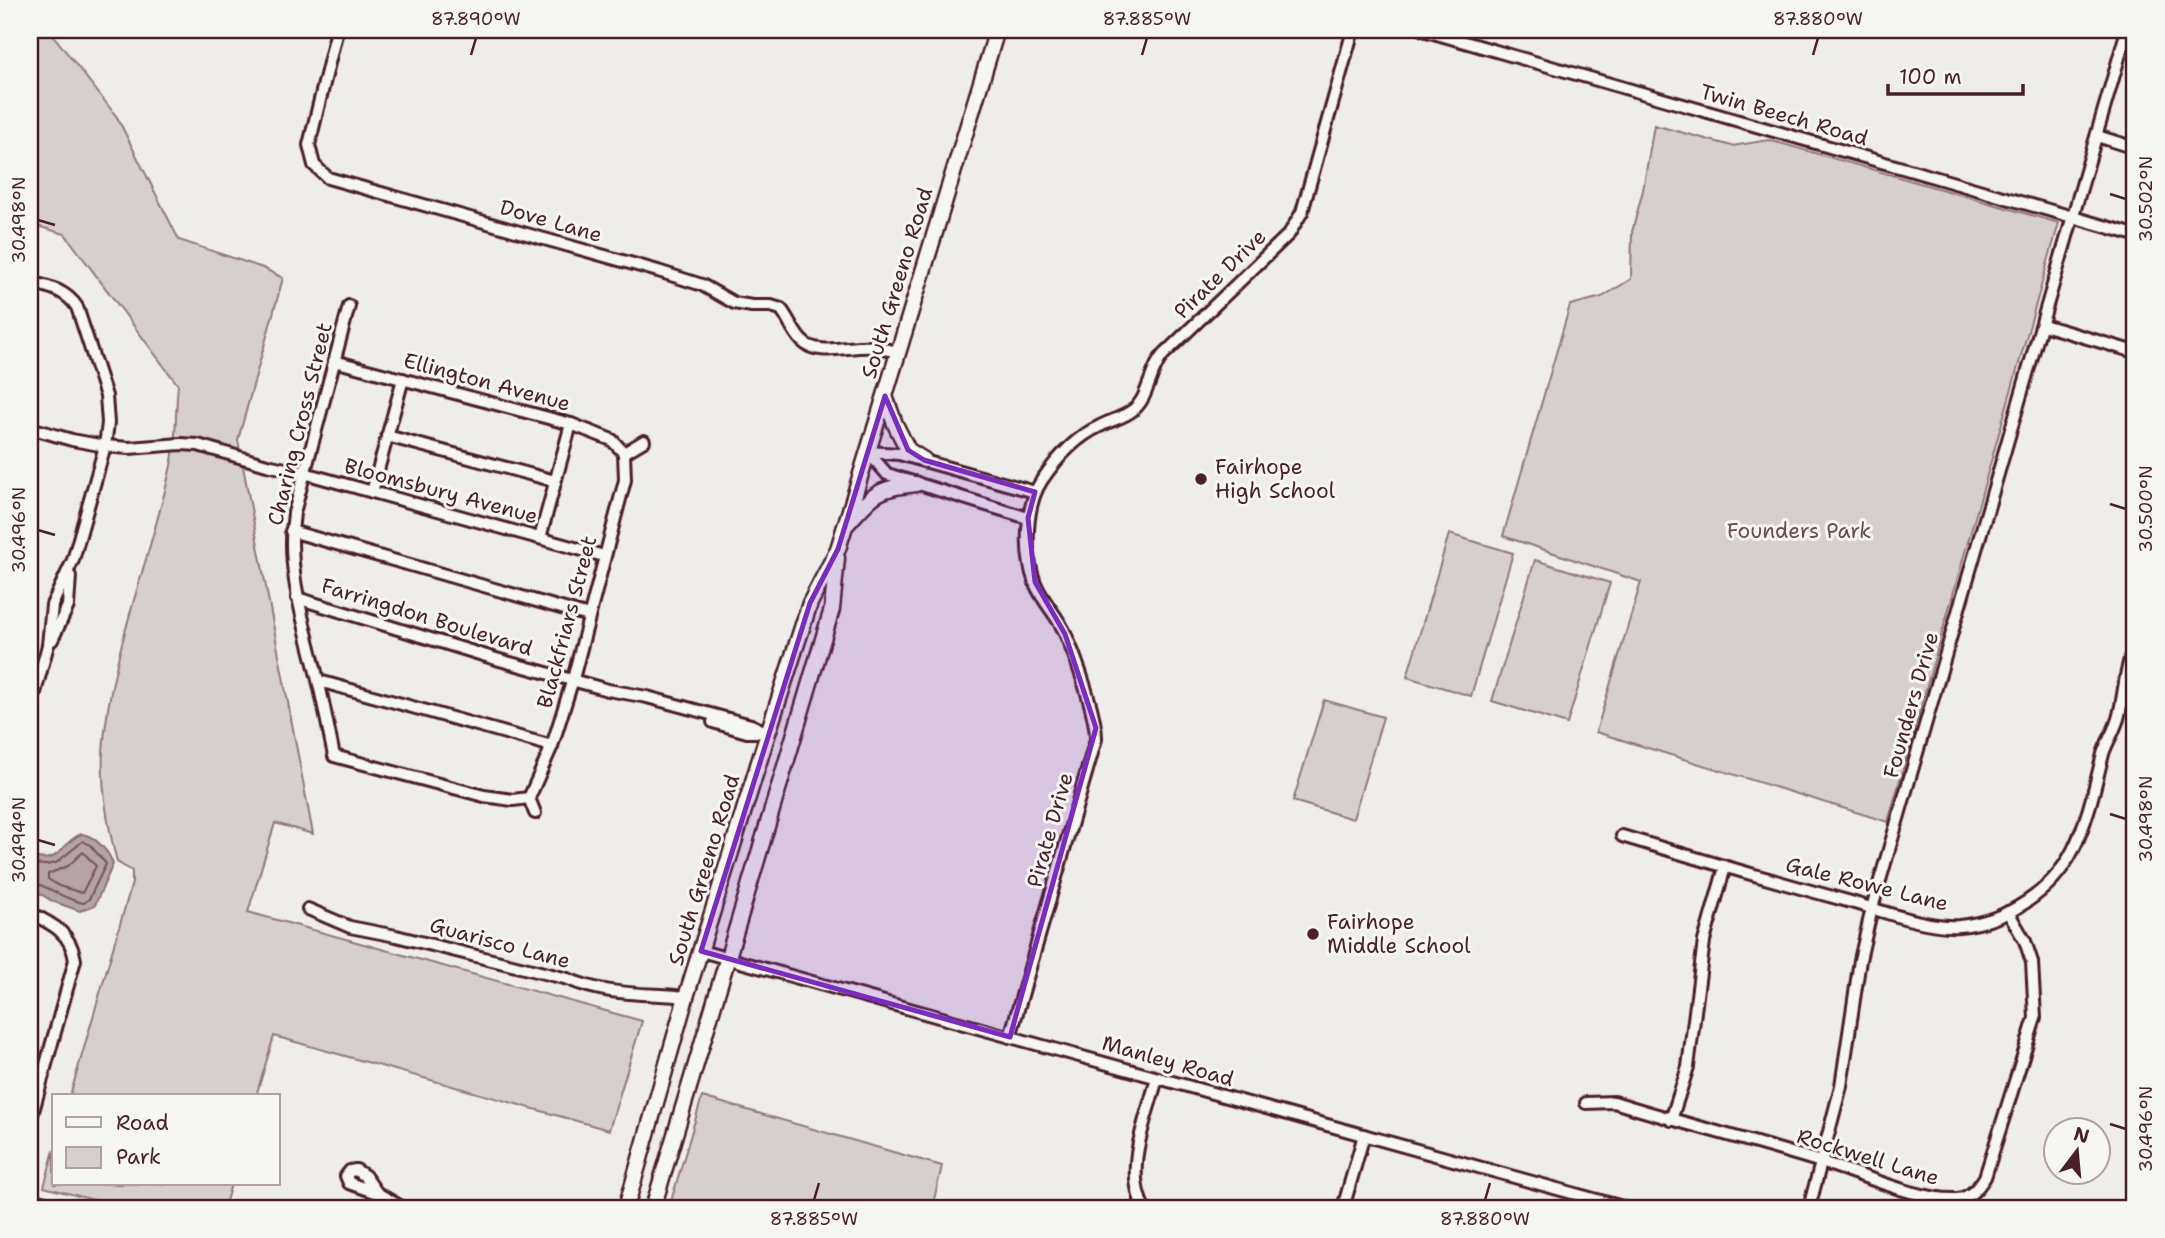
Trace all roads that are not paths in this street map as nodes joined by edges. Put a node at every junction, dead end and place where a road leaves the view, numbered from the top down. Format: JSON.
{"nodes":[{"id":1,"x":337,"y":30,"type":"edge"},
{"id":2,"x":997,"y":30,"type":"edge"},
{"id":3,"x":1353,"y":30,"type":"edge"},
{"id":4,"x":1423,"y":30,"type":"edge"},
{"id":5,"x":2127,"y":30,"type":"edge"},
{"id":6,"x":2097,"y":136,"type":"junction"},
{"id":7,"x":2135,"y":148,"type":"edge"},
{"id":8,"x":2071,"y":217,"type":"junction"},
{"id":9,"x":2135,"y":235,"type":"edge"},
{"id":10,"x":30,"y":282,"type":"edge"},
{"id":11,"x":349,"y":306,"type":"dead end"},
{"id":12,"x":2043,"y":325,"type":"junction"},
{"id":13,"x":898,"y":352,"type":"junction"},
{"id":14,"x":2135,"y":352,"type":"edge"},
{"id":15,"x":334,"y":361,"type":"junction"},
{"id":16,"x":403,"y":379,"type":"junction"},
{"id":17,"x":885,"y":396,"type":"junction"},
{"id":18,"x":571,"y":425,"type":"junction"},
{"id":19,"x":30,"y":428,"type":"edge"},
{"id":20,"x":387,"y":436,"type":"junction"},
{"id":21,"x":644,"y":441,"type":"dead end"},
{"id":22,"x":105,"y":446,"type":"junction"},
{"id":23,"x":868,"y":452,"type":"junction"},
{"id":24,"x":624,"y":453,"type":"junction"},
{"id":25,"x":924,"y":460,"type":"junction"},
{"id":26,"x":304,"y":473,"type":"junction"},
{"id":27,"x":555,"y":481,"type":"junction"},
{"id":28,"x":916,"y":484,"type":"junction"},
{"id":29,"x":372,"y":492,"type":"junction"},
{"id":30,"x":1035,"y":492,"type":"junction"},
{"id":31,"x":1028,"y":518,"type":"junction"},
{"id":32,"x":844,"y":528,"type":"junction"},
{"id":33,"x":291,"y":531,"type":"junction"},
{"id":34,"x":540,"y":538,"type":"junction"},
{"id":35,"x":838,"y":549,"type":"junction"},
{"id":36,"x":604,"y":556,"type":"junction"},
{"id":37,"x":297,"y":598,"type":"junction"},
{"id":38,"x":589,"y":616,"type":"junction"},
{"id":39,"x":2135,"y":644,"type":"edge"},
{"id":40,"x":573,"y":679,"type":"junction"},
{"id":41,"x":319,"y":681,"type":"junction"},
{"id":42,"x":30,"y":711,"type":"edge"},
{"id":43,"x":768,"y":733,"type":"junction"},
{"id":44,"x":552,"y":746,"type":"junction"},
{"id":45,"x":529,"y":798,"type":"junction"},
{"id":46,"x":535,"y":813,"type":"dead end"},
{"id":47,"x":1622,"y":836,"type":"dead end"},
{"id":48,"x":1725,"y":867,"type":"junction"},
{"id":49,"x":1872,"y":908,"type":"junction"},
{"id":50,"x":308,"y":909,"type":"dead end"},
{"id":51,"x":2008,"y":912,"type":"junction"},
{"id":52,"x":30,"y":913,"type":"edge"},
{"id":53,"x":701,"y":951,"type":"junction"},
{"id":54,"x":727,"y":958,"type":"junction"},
{"id":55,"x":686,"y":998,"type":"junction"},
{"id":56,"x":1010,"y":1037,"type":"junction"},
{"id":57,"x":1157,"y":1078,"type":"junction"},
{"id":58,"x":1586,"y":1103,"type":"dead end"},
{"id":59,"x":1671,"y":1120,"type":"junction"},
{"id":60,"x":30,"y":1122,"type":"edge"},
{"id":61,"x":1364,"y":1135,"type":"junction"},
{"id":62,"x":1822,"y":1162,"type":"junction"},
{"id":63,"x":377,"y":1193,"type":"dead end"},
{"id":64,"x":30,"y":1199,"type":"edge"},
{"id":65,"x":63,"y":1208,"type":"edge"},
{"id":66,"x":403,"y":1208,"type":"edge"},
{"id":67,"x":626,"y":1208,"type":"edge"},
{"id":68,"x":653,"y":1208,"type":"edge"},
{"id":69,"x":1144,"y":1208,"type":"edge"},
{"id":70,"x":1343,"y":1208,"type":"edge"},
{"id":71,"x":1626,"y":1208,"type":"edge"},
{"id":72,"x":1809,"y":1208,"type":"edge"}],
"edges":[{"from":1,"to":13,"type":"street","name":"Dove Lane"},
{"from":2,"to":13,"type":"main road","name":"South Greeno Road"},
{"from":3,"to":30,"type":"street","name":"Pirate Drive"},
{"from":4,"to":8,"type":"street","name":"Twin Beech Road"},
{"from":5,"to":6,"type":"street","name":"Founders Drive"},
{"from":6,"to":7,"type":"street"},
{"from":6,"to":8,"type":"street","name":"Founders Drive"},
{"from":8,"to":9,"type":"street","name":"Twin Beech Road"},
{"from":8,"to":12,"type":"street","name":"Founders Drive"},
{"from":10,"to":22,"type":"street"},
{"from":11,"to":15,"type":"street","name":"Charing Cross Street"},
{"from":12,"to":14,"type":"street"},
{"from":12,"to":49,"type":"street","name":"Founders Drive"},
{"from":13,"to":17,"type":"main road","name":"South Greeno Road"},
{"from":15,"to":16,"type":"street","name":"Ellington Avenue"},
{"from":15,"to":26,"type":"street","name":"Charing Cross Street"},
{"from":16,"to":18,"type":"street","name":"Ellington Avenue"},
{"from":16,"to":20,"type":"street"},
{"from":17,"to":23,"type":"main road","name":"South Greeno Road"},
{"from":17,"to":25,"type":"main road"},
{"from":18,"to":24,"type":"street","name":"Ellington Avenue"},
{"from":18,"to":27,"type":"street"},
{"from":19,"to":22,"type":"street","name":"Bloomsbury Avenue"},
{"from":20,"to":27,"type":"street"},
{"from":20,"to":29,"type":"street"},
{"from":21,"to":24,"type":"street"},
{"from":22,"to":26,"type":"street","name":"Bloomsbury Avenue"},
{"from":22,"to":42,"type":"street"},
{"from":23,"to":25,"type":"street"},
{"from":23,"to":28,"type":"street"},
{"from":23,"to":32,"type":"main road","name":"South Greeno Road"},
{"from":24,"to":36,"type":"street","name":"Blackfriars Street"},
{"from":25,"to":30,"type":"street"},
{"from":26,"to":29,"type":"street","name":"Bloomsbury Avenue"},
{"from":26,"to":33,"type":"street","name":"Charing Cross Street"},
{"from":27,"to":34,"type":"street"},
{"from":28,"to":31,"type":"street"},
{"from":28,"to":32,"type":"main road"},
{"from":29,"to":34,"type":"street","name":"Bloomsbury Avenue"},
{"from":30,"to":31,"type":"street","name":"Pirate Drive"},
{"from":31,"to":56,"type":"street","name":"Pirate Drive"},
{"from":32,"to":35,"type":"main road","name":"South Greeno Road"},
{"from":33,"to":37,"type":"street","name":"Charing Cross Street"},
{"from":33,"to":38,"type":"street"},
{"from":34,"to":36,"type":"street","name":"Bloomsbury Avenue"},
{"from":35,"to":43,"type":"main road","name":"South Greeno Road"},
{"from":35,"to":54,"type":"main road","name":"South Greeno Road"},
{"from":36,"to":38,"type":"street","name":"Blackfriars Street"},
{"from":37,"to":40,"type":"street","name":"Farringdon Boulevard"},
{"from":37,"to":41,"type":"street","name":"Charing Cross Street"},
{"from":38,"to":40,"type":"street","name":"Blackfriars Street"},
{"from":39,"to":51,"type":"street","name":"Gale Rowe Lane"},
{"from":40,"to":43,"type":"street","name":"Farringdon Boulevard"},
{"from":40,"to":44,"type":"street","name":"Blackfriars Street"},
{"from":41,"to":44,"type":"street"},
{"from":41,"to":45,"type":"street","name":"Charing Cross Street"},
{"from":43,"to":53,"type":"main road","name":"South Greeno Road"},
{"from":44,"to":45,"type":"street","name":"Blackfriars Street"},
{"from":45,"to":46,"type":"street"},
{"from":47,"to":48,"type":"street","name":"Gale Rowe Lane"},
{"from":48,"to":49,"type":"street","name":"Gale Rowe Lane"},
{"from":48,"to":59,"type":"street"},
{"from":49,"to":51,"type":"street","name":"Gale Rowe Lane"},
{"from":49,"to":62,"type":"street","name":"Founders Drive"},
{"from":50,"to":55,"type":"street","name":"Guarisco Lane"},
{"from":51,"to":62,"type":"street","name":"Rockwell Lane"},
{"from":52,"to":60,"type":"street"},
{"from":53,"to":54,"type":"street","name":"Manley Road"},
{"from":53,"to":55,"type":"main road","name":"South Greeno Road"},
{"from":54,"to":56,"type":"street","name":"Manley Road"},
{"from":54,"to":68,"type":"main road","name":"South Greeno Road"},
{"from":55,"to":67,"type":"main road","name":"South Greeno Road"},
{"from":56,"to":57,"type":"street","name":"Manley Road"},
{"from":57,"to":61,"type":"street","name":"Manley Road"},
{"from":57,"to":69,"type":"street"},
{"from":58,"to":59,"type":"street","name":"Rockwell Lane"},
{"from":59,"to":62,"type":"street","name":"Rockwell Lane"},
{"from":61,"to":70,"type":"street"},
{"from":61,"to":71,"type":"street","name":"Manley Road"},
{"from":62,"to":72,"type":"street","name":"Founders Drive"},
{"from":63,"to":66,"type":"street"},
{"from":64,"to":65,"type":"street"}]}
